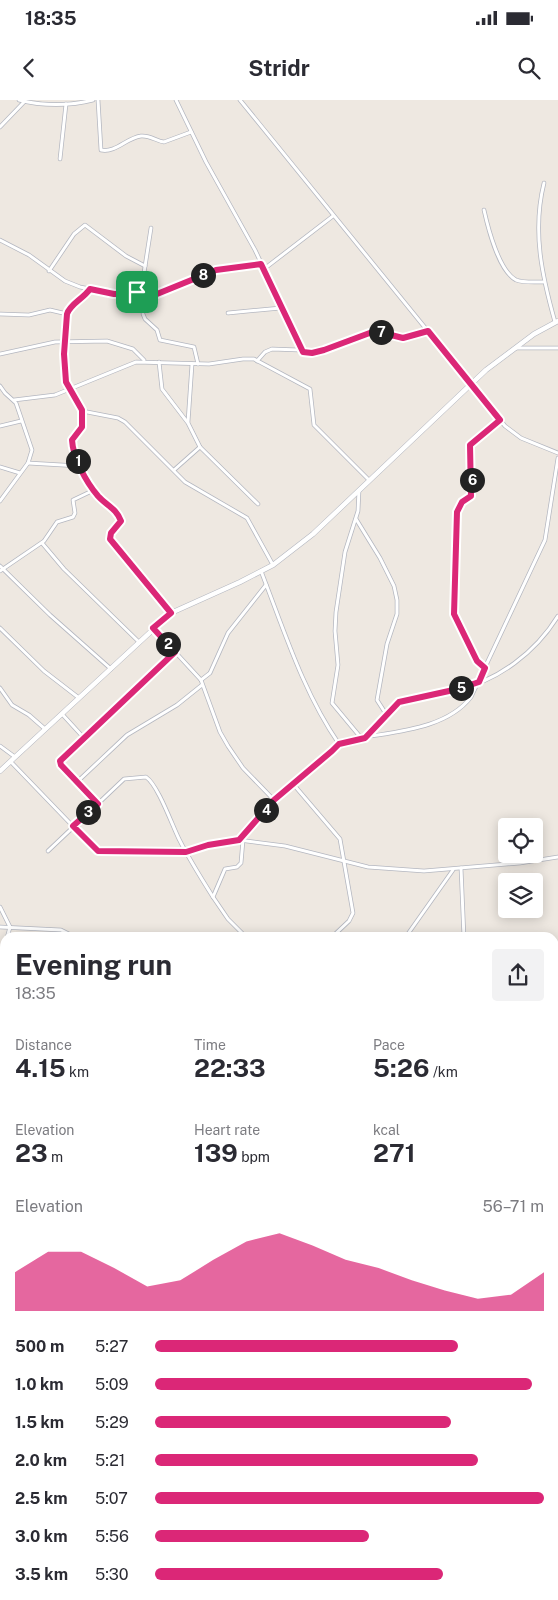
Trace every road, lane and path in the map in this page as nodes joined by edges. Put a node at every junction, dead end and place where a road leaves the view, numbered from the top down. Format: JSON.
{"nodes":[{"id":1,"x":93,"y":100,"type":"edge"},
{"id":2,"x":98,"y":100,"type":"edge"},
{"id":3,"x":176,"y":100,"type":"edge"},
{"id":4,"x":240,"y":100,"type":"edge"},
{"id":5,"x":22,"y":101,"type":"edge"},
{"id":6,"x":66,"y":104,"type":"junction"},
{"id":7,"x":0,"y":127,"type":"edge"},
{"id":8,"x":191,"y":132,"type":"junction"},
{"id":9,"x":60,"y":159,"type":"dead end"},
{"id":10,"x":544,"y":183,"type":"dead end"},
{"id":11,"x":484,"y":210,"type":"dead end"},
{"id":12,"x":333,"y":216,"type":"junction"},
{"id":13,"x":151,"y":228,"type":"dead end"},
{"id":14,"x":0,"y":240,"type":"edge"},
{"id":15,"x":261,"y":264,"type":"junction"},
{"id":16,"x":145,"y":266,"type":"junction"},
{"id":17,"x":264,"y":269,"type":"junction"},
{"id":18,"x":49,"y":271,"type":"junction"},
{"id":19,"x":543,"y":282,"type":"junction"},
{"id":20,"x":90,"y":289,"type":"junction"},
{"id":21,"x":137,"y":292,"type":"junction"},
{"id":22,"x":281,"y":308,"type":"junction"},
{"id":23,"x":228,"y":313,"type":"dead end"},
{"id":24,"x":0,"y":314,"type":"edge"},
{"id":25,"x":67,"y":314,"type":"junction"},
{"id":26,"x":143,"y":314,"type":"dead end"},
{"id":27,"x":556,"y":321,"type":"edge"},
{"id":28,"x":428,"y":331,"type":"junction"},
{"id":29,"x":64,"y":342,"type":"junction"},
{"id":30,"x":515,"y":348,"type":"junction"},
{"id":31,"x":558,"y":348,"type":"edge"},
{"id":32,"x":303,"y":352,"type":"junction"},
{"id":33,"x":0,"y":354,"type":"edge"},
{"id":34,"x":145,"y":360,"type":"junction"},
{"id":35,"x":258,"y":361,"type":"junction"},
{"id":36,"x":159,"y":362,"type":"junction"},
{"id":37,"x":192,"y":364,"type":"junction"},
{"id":38,"x":198,"y":364,"type":"junction"},
{"id":39,"x":472,"y":383,"type":"junction"},
{"id":40,"x":0,"y":386,"type":"edge"},
{"id":41,"x":1,"y":390,"type":"edge"},
{"id":42,"x":69,"y":390,"type":"junction"},
{"id":43,"x":14,"y":400,"type":"junction"},
{"id":44,"x":82,"y":410,"type":"junction"},
{"id":45,"x":500,"y":420,"type":"junction"},
{"id":46,"x":21,"y":422,"type":"junction"},
{"id":47,"x":188,"y":423,"type":"junction"},
{"id":48,"x":0,"y":426,"type":"edge"},
{"id":49,"x":200,"y":447,"type":"junction"},
{"id":50,"x":558,"y":452,"type":"edge"},
{"id":51,"x":558,"y":458,"type":"edge"},
{"id":52,"x":28,"y":463,"type":"junction"},
{"id":53,"x":80,"y":466,"type":"junction"},
{"id":54,"x":0,"y":468,"type":"edge"},
{"id":55,"x":174,"y":470,"type":"junction"},
{"id":56,"x":20,"y":473,"type":"junction"},
{"id":57,"x":368,"y":480,"type":"junction"},
{"id":58,"x":360,"y":489,"type":"junction"},
{"id":59,"x":94,"y":490,"type":"junction"},
{"id":60,"x":0,"y":501,"type":"edge"},
{"id":61,"x":258,"y":504,"type":"dead end"},
{"id":62,"x":356,"y":518,"type":"junction"},
{"id":63,"x":42,"y":543,"type":"junction"},
{"id":64,"x":273,"y":565,"type":"junction"},
{"id":65,"x":0,"y":566,"type":"edge"},
{"id":66,"x":1,"y":571,"type":"edge"},
{"id":67,"x":261,"y":571,"type":"junction"},
{"id":68,"x":266,"y":584,"type":"junction"},
{"id":69,"x":171,"y":613,"type":"junction"},
{"id":70,"x":558,"y":616,"type":"edge"},
{"id":71,"x":0,"y":628,"type":"edge"},
{"id":72,"x":153,"y":628,"type":"junction"},
{"id":73,"x":139,"y":642,"type":"junction"},
{"id":74,"x":175,"y":652,"type":"junction"},
{"id":75,"x":485,"y":668,"type":"junction"},
{"id":76,"x":111,"y":669,"type":"junction"},
{"id":77,"x":479,"y":682,"type":"junction"},
{"id":78,"x":202,"y":683,"type":"junction"},
{"id":79,"x":0,"y":688,"type":"edge"},
{"id":80,"x":79,"y":698,"type":"junction"},
{"id":81,"x":62,"y":714,"type":"junction"},
{"id":82,"x":386,"y":714,"type":"junction"},
{"id":83,"x":45,"y":729,"type":"junction"},
{"id":84,"x":84,"y":738,"type":"junction"},
{"id":85,"x":364,"y":739,"type":"junction"},
{"id":86,"x":339,"y":744,"type":"junction"},
{"id":87,"x":0,"y":746,"type":"edge"},
{"id":88,"x":15,"y":757,"type":"junction"},
{"id":89,"x":11,"y":762,"type":"junction"},
{"id":90,"x":0,"y":771,"type":"edge"},
{"id":91,"x":77,"y":782,"type":"junction"},
{"id":92,"x":294,"y":785,"type":"junction"},
{"id":93,"x":274,"y":800,"type":"junction"},
{"id":94,"x":98,"y":804,"type":"junction"},
{"id":95,"x":73,"y":826,"type":"junction"},
{"id":96,"x":241,"y":840,"type":"junction"},
{"id":97,"x":48,"y":851,"type":"dead end"},
{"id":98,"x":186,"y":852,"type":"junction"},
{"id":99,"x":558,"y":857,"type":"edge"},
{"id":100,"x":343,"y":860,"type":"junction"},
{"id":101,"x":461,"y":868,"type":"junction"},
{"id":102,"x":453,"y":869,"type":"junction"},
{"id":103,"x":213,"y":897,"type":"junction"},
{"id":104,"x":0,"y":907,"type":"edge"},
{"id":105,"x":0,"y":927,"type":"edge"},
{"id":106,"x":10,"y":927,"type":"junction"},
{"id":107,"x":9,"y":932,"type":"edge"},
{"id":108,"x":65,"y":932,"type":"edge"},
{"id":109,"x":241,"y":932,"type":"edge"},
{"id":110,"x":337,"y":932,"type":"edge"},
{"id":111,"x":408,"y":932,"type":"edge"},
{"id":112,"x":464,"y":932,"type":"edge"}],
"edges":[{"from":1,"to":6,"type":"street"},
{"from":2,"to":8,"type":"street"},
{"from":3,"to":8,"type":"street"},
{"from":4,"to":12,"type":"street"},
{"from":5,"to":6,"type":"street"},
{"from":5,"to":7,"type":"street"},
{"from":6,"to":9,"type":"street"},
{"from":8,"to":15,"type":"street"},
{"from":10,"to":19,"type":"street"},
{"from":11,"to":19,"type":"street"},
{"from":12,"to":17,"type":"street"},
{"from":12,"to":28,"type":"street"},
{"from":13,"to":16,"type":"street"},
{"from":14,"to":18,"type":"street"},
{"from":15,"to":17,"type":"street"},
{"from":15,"to":21,"type":"street"},
{"from":16,"to":18,"type":"street"},
{"from":16,"to":21,"type":"street"},
{"from":17,"to":22,"type":"street"},
{"from":18,"to":20,"type":"street"},
{"from":19,"to":27,"type":"street"},
{"from":20,"to":21,"type":"street"},
{"from":20,"to":25,"type":"street"},
{"from":22,"to":23,"type":"street"},
{"from":22,"to":32,"type":"street"},
{"from":24,"to":25,"type":"street"},
{"from":25,"to":29,"type":"street"},
{"from":26,"to":38,"type":"street"},
{"from":27,"to":30,"type":"street"},
{"from":28,"to":32,"type":"street"},
{"from":28,"to":39,"type":"street"},
{"from":29,"to":33,"type":"street"},
{"from":29,"to":34,"type":"street"},
{"from":29,"to":42,"type":"street"},
{"from":30,"to":31,"type":"street"},
{"from":30,"to":39,"type":"street"},
{"from":32,"to":35,"type":"street"},
{"from":34,"to":36,"type":"street"},
{"from":34,"to":42,"type":"street"},
{"from":35,"to":38,"type":"street"},
{"from":35,"to":57,"type":"street"},
{"from":36,"to":37,"type":"street"},
{"from":36,"to":47,"type":"street"},
{"from":37,"to":38,"type":"street"},
{"from":37,"to":47,"type":"street"},
{"from":39,"to":45,"type":"street"},
{"from":39,"to":57,"type":"street"},
{"from":40,"to":41,"type":"street"},
{"from":41,"to":43,"type":"street"},
{"from":42,"to":43,"type":"street"},
{"from":42,"to":44,"type":"street"},
{"from":43,"to":46,"type":"street"},
{"from":44,"to":53,"type":"street"},
{"from":44,"to":55,"type":"street"},
{"from":45,"to":50,"type":"street"},
{"from":45,"to":75,"type":"street"},
{"from":46,"to":48,"type":"street"},
{"from":46,"to":52,"type":"street"},
{"from":47,"to":49,"type":"street"},
{"from":49,"to":55,"type":"street"},
{"from":49,"to":61,"type":"street"},
{"from":51,"to":75,"type":"street"},
{"from":52,"to":53,"type":"street"},
{"from":52,"to":56,"type":"street"},
{"from":53,"to":59,"type":"street"},
{"from":54,"to":56,"type":"street"},
{"from":55,"to":64,"type":"street"},
{"from":56,"to":60,"type":"street"},
{"from":57,"to":58,"type":"street"},
{"from":58,"to":62,"type":"street"},
{"from":58,"to":64,"type":"street"},
{"from":59,"to":63,"type":"street"},
{"from":59,"to":69,"type":"street"},
{"from":62,"to":82,"type":"street"},
{"from":62,"to":85,"type":"street"},
{"from":63,"to":66,"type":"street"},
{"from":63,"to":73,"type":"street"},
{"from":64,"to":67,"type":"street"},
{"from":65,"to":66,"type":"street"},
{"from":66,"to":76,"type":"street"},
{"from":67,"to":68,"type":"street"},
{"from":67,"to":69,"type":"street"},
{"from":68,"to":78,"type":"street"},
{"from":68,"to":86,"type":"street"},
{"from":69,"to":72,"type":"street"},
{"from":70,"to":77,"type":"street"},
{"from":71,"to":80,"type":"street"},
{"from":72,"to":73,"type":"street"},
{"from":72,"to":74,"type":"street"},
{"from":73,"to":76,"type":"street"},
{"from":74,"to":78,"type":"street"},
{"from":74,"to":84,"type":"street"},
{"from":75,"to":77,"type":"street"},
{"from":76,"to":80,"type":"street"},
{"from":77,"to":82,"type":"street"},
{"from":77,"to":85,"type":"street"},
{"from":78,"to":91,"type":"street"},
{"from":78,"to":93,"type":"street"},
{"from":79,"to":83,"type":"street"},
{"from":80,"to":81,"type":"street"},
{"from":81,"to":83,"type":"street"},
{"from":81,"to":84,"type":"street"},
{"from":82,"to":85,"type":"street"},
{"from":83,"to":88,"type":"street"},
{"from":84,"to":91,"type":"street"},
{"from":85,"to":86,"type":"street"},
{"from":86,"to":92,"type":"street"},
{"from":87,"to":88,"type":"street"},
{"from":88,"to":89,"type":"street"},
{"from":89,"to":90,"type":"street"},
{"from":89,"to":95,"type":"street"},
{"from":91,"to":94,"type":"street"},
{"from":92,"to":93,"type":"street"},
{"from":92,"to":100,"type":"street"},
{"from":93,"to":96,"type":"street"},
{"from":94,"to":95,"type":"street"},
{"from":94,"to":98,"type":"street"},
{"from":95,"to":97,"type":"street"},
{"from":95,"to":98,"type":"street"},
{"from":96,"to":98,"type":"street"},
{"from":96,"to":100,"type":"street"},
{"from":96,"to":103,"type":"street"},
{"from":98,"to":103,"type":"street"},
{"from":99,"to":101,"type":"street"},
{"from":100,"to":102,"type":"street"},
{"from":100,"to":110,"type":"street"},
{"from":101,"to":102,"type":"street"},
{"from":101,"to":112,"type":"street"},
{"from":102,"to":111,"type":"street"},
{"from":103,"to":109,"type":"street"},
{"from":104,"to":106,"type":"street"},
{"from":105,"to":106,"type":"street"},
{"from":106,"to":107,"type":"street"},
{"from":106,"to":108,"type":"street"}]}
